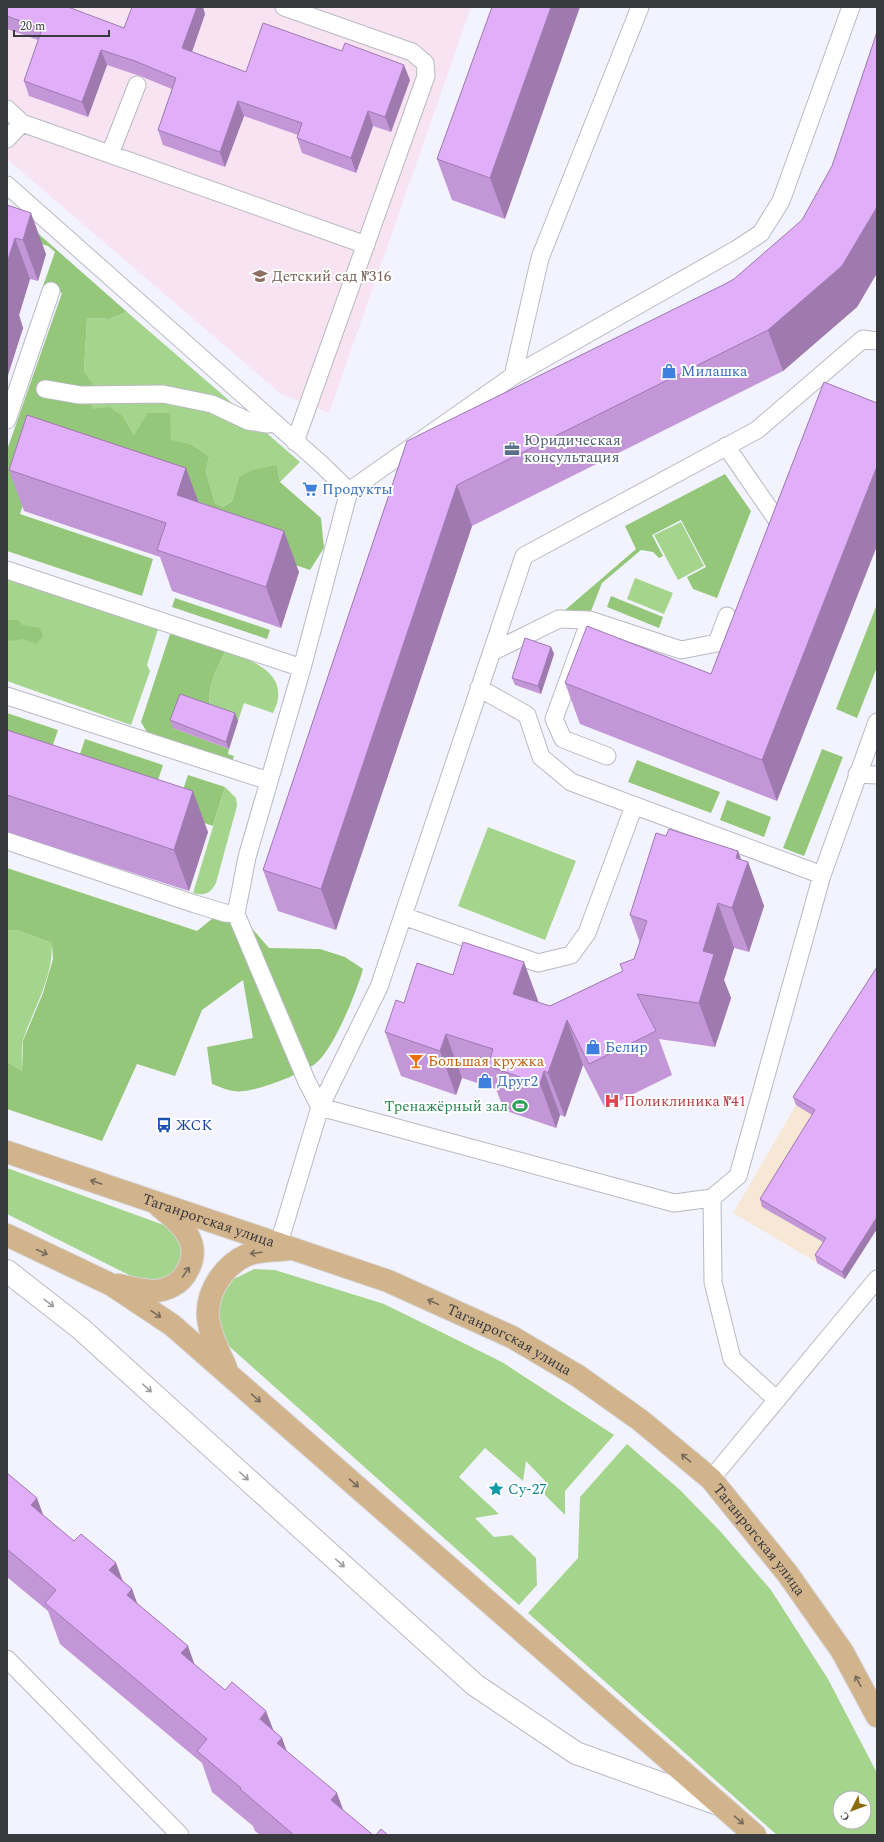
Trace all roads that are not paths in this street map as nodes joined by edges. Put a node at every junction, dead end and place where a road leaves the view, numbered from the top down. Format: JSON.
{"nodes":[{"id":1,"x":284,"y":7,"type":"edge"},
{"id":2,"x":640,"y":7,"type":"edge"},
{"id":3,"x":851,"y":7,"type":"edge"},
{"id":4,"x":137,"y":85,"type":"dead end"},
{"id":5,"x":7,"y":109,"type":"edge"},
{"id":6,"x":22,"y":123,"type":"junction"},
{"id":7,"x":7,"y":139,"type":"edge"},
{"id":8,"x":110,"y":154,"type":"junction"},
{"id":9,"x":7,"y":185,"type":"edge"},
{"id":10,"x":366,"y":245,"type":"junction"},
{"id":11,"x":51,"y":292,"type":"dead end"},
{"id":12,"x":877,"y":341,"type":"edge"},
{"id":13,"x":513,"y":376,"type":"junction"},
{"id":14,"x":45,"y":389,"type":"dead end"},
{"id":15,"x":7,"y":420,"type":"edge"},
{"id":16,"x":275,"y":424,"type":"junction"},
{"id":17,"x":295,"y":442,"type":"junction"},
{"id":18,"x":726,"y":446,"type":"junction"},
{"id":19,"x":349,"y":491,"type":"junction"},
{"id":20,"x":777,"y":519,"type":"edge"},
{"id":21,"x":7,"y":570,"type":"edge"},
{"id":22,"x":727,"y":616,"type":"dead end"},
{"id":23,"x":590,"y":620,"type":"junction"},
{"id":24,"x":492,"y":652,"type":"junction"},
{"id":25,"x":302,"y":668,"type":"junction"},
{"id":26,"x":479,"y":688,"type":"junction"},
{"id":27,"x":7,"y":696,"type":"edge"},
{"id":28,"x":877,"y":722,"type":"edge"},
{"id":29,"x":607,"y":756,"type":"dead end"},
{"id":30,"x":857,"y":774,"type":"junction"},
{"id":31,"x":877,"y":775,"type":"edge"},
{"id":32,"x":269,"y":781,"type":"junction"},
{"id":33,"x":634,"y":806,"type":"junction"},
{"id":34,"x":7,"y":841,"type":"edge"},
{"id":35,"x":822,"y":875,"type":"junction"},
{"id":36,"x":236,"y":914,"type":"junction"},
{"id":37,"x":403,"y":916,"type":"junction"},
{"id":38,"x":320,"y":1107,"type":"junction"},
{"id":39,"x":7,"y":1152,"type":"edge"},
{"id":40,"x":712,"y":1198,"type":"junction"},
{"id":41,"x":151,"y":1200,"type":"junction"},
{"id":42,"x":7,"y":1235,"type":"edge"},
{"id":43,"x":287,"y":1246,"type":"junction"},
{"id":44,"x":7,"y":1271,"type":"edge"},
{"id":45,"x":877,"y":1279,"type":"edge"},
{"id":46,"x":112,"y":1285,"type":"junction"},
{"id":47,"x":228,"y":1374,"type":"junction"},
{"id":48,"x":777,"y":1400,"type":"junction"},
{"id":49,"x":711,"y":1480,"type":"junction"},
{"id":50,"x":7,"y":1659,"type":"edge"},
{"id":51,"x":877,"y":1716,"type":"edge"},
{"id":52,"x":722,"y":1806,"type":"junction"},
{"id":53,"x":180,"y":1835,"type":"edge"},
{"id":54,"x":756,"y":1835,"type":"edge"}],
"edges":[{"from":1,"to":10,"type":"lane"},
{"from":2,"to":13,"type":"lane"},
{"from":3,"to":13,"type":"lane"},
{"from":4,"to":8,"type":"lane"},
{"from":5,"to":6,"type":"lane"},
{"from":6,"to":7,"type":"lane"},
{"from":6,"to":8,"type":"lane"},
{"from":8,"to":10,"type":"lane"},
{"from":9,"to":16,"type":"lane"},
{"from":10,"to":17,"type":"lane"},
{"from":11,"to":15,"type":"lane"},
{"from":12,"to":18,"type":"lane"},
{"from":13,"to":19,"type":"lane"},
{"from":14,"to":16,"type":"lane"},
{"from":16,"to":17,"type":"lane"},
{"from":17,"to":19,"type":"lane"},
{"from":18,"to":20,"type":"lane"},
{"from":18,"to":24,"type":"lane"},
{"from":19,"to":25,"type":"lane"},
{"from":21,"to":25,"type":"lane"},
{"from":22,"to":23,"type":"lane"},
{"from":23,"to":24,"type":"lane"},
{"from":23,"to":29,"type":"lane"},
{"from":24,"to":26,"type":"lane"},
{"from":25,"to":32,"type":"lane"},
{"from":26,"to":33,"type":"lane"},
{"from":26,"to":37,"type":"lane"},
{"from":27,"to":32,"type":"lane"},
{"from":28,"to":30,"type":"lane"},
{"from":30,"to":31,"type":"lane"},
{"from":30,"to":35,"type":"lane"},
{"from":32,"to":36,"type":"lane"},
{"from":33,"to":35,"type":"lane"},
{"from":33,"to":37,"type":"lane"},
{"from":34,"to":36,"type":"lane"},
{"from":35,"to":40,"type":"lane"},
{"from":36,"to":38,"type":"lane"},
{"from":37,"to":38,"type":"lane"},
{"from":38,"to":40,"type":"lane"},
{"from":38,"to":43,"type":"lane"},
{"from":41,"to":39,"type":"main road","name":"Таганрогская улица","one_way":true},
{"from":40,"to":48,"type":"lane"},
{"from":41,"to":43,"type":"main road","name":"Таганрогская улица"},
{"from":46,"to":41,"type":"main road","one_way":true},
{"from":42,"to":46,"type":"main road","one_way":true},
{"from":43,"to":47,"type":"main road","one_way":true},
{"from":49,"to":43,"type":"main road","name":"Таганрогская улица","one_way":true},
{"from":44,"to":52,"type":"street","one_way":true},
{"from":45,"to":48,"type":"lane"},
{"from":46,"to":47,"type":"main road","one_way":true},
{"from":47,"to":52,"type":"main road","one_way":true},
{"from":48,"to":49,"type":"lane"},
{"from":51,"to":49,"type":"main road","name":"Таганрогская улица","one_way":true},
{"from":50,"to":53,"type":"lane"},
{"from":52,"to":54,"type":"main road","one_way":true}]}
